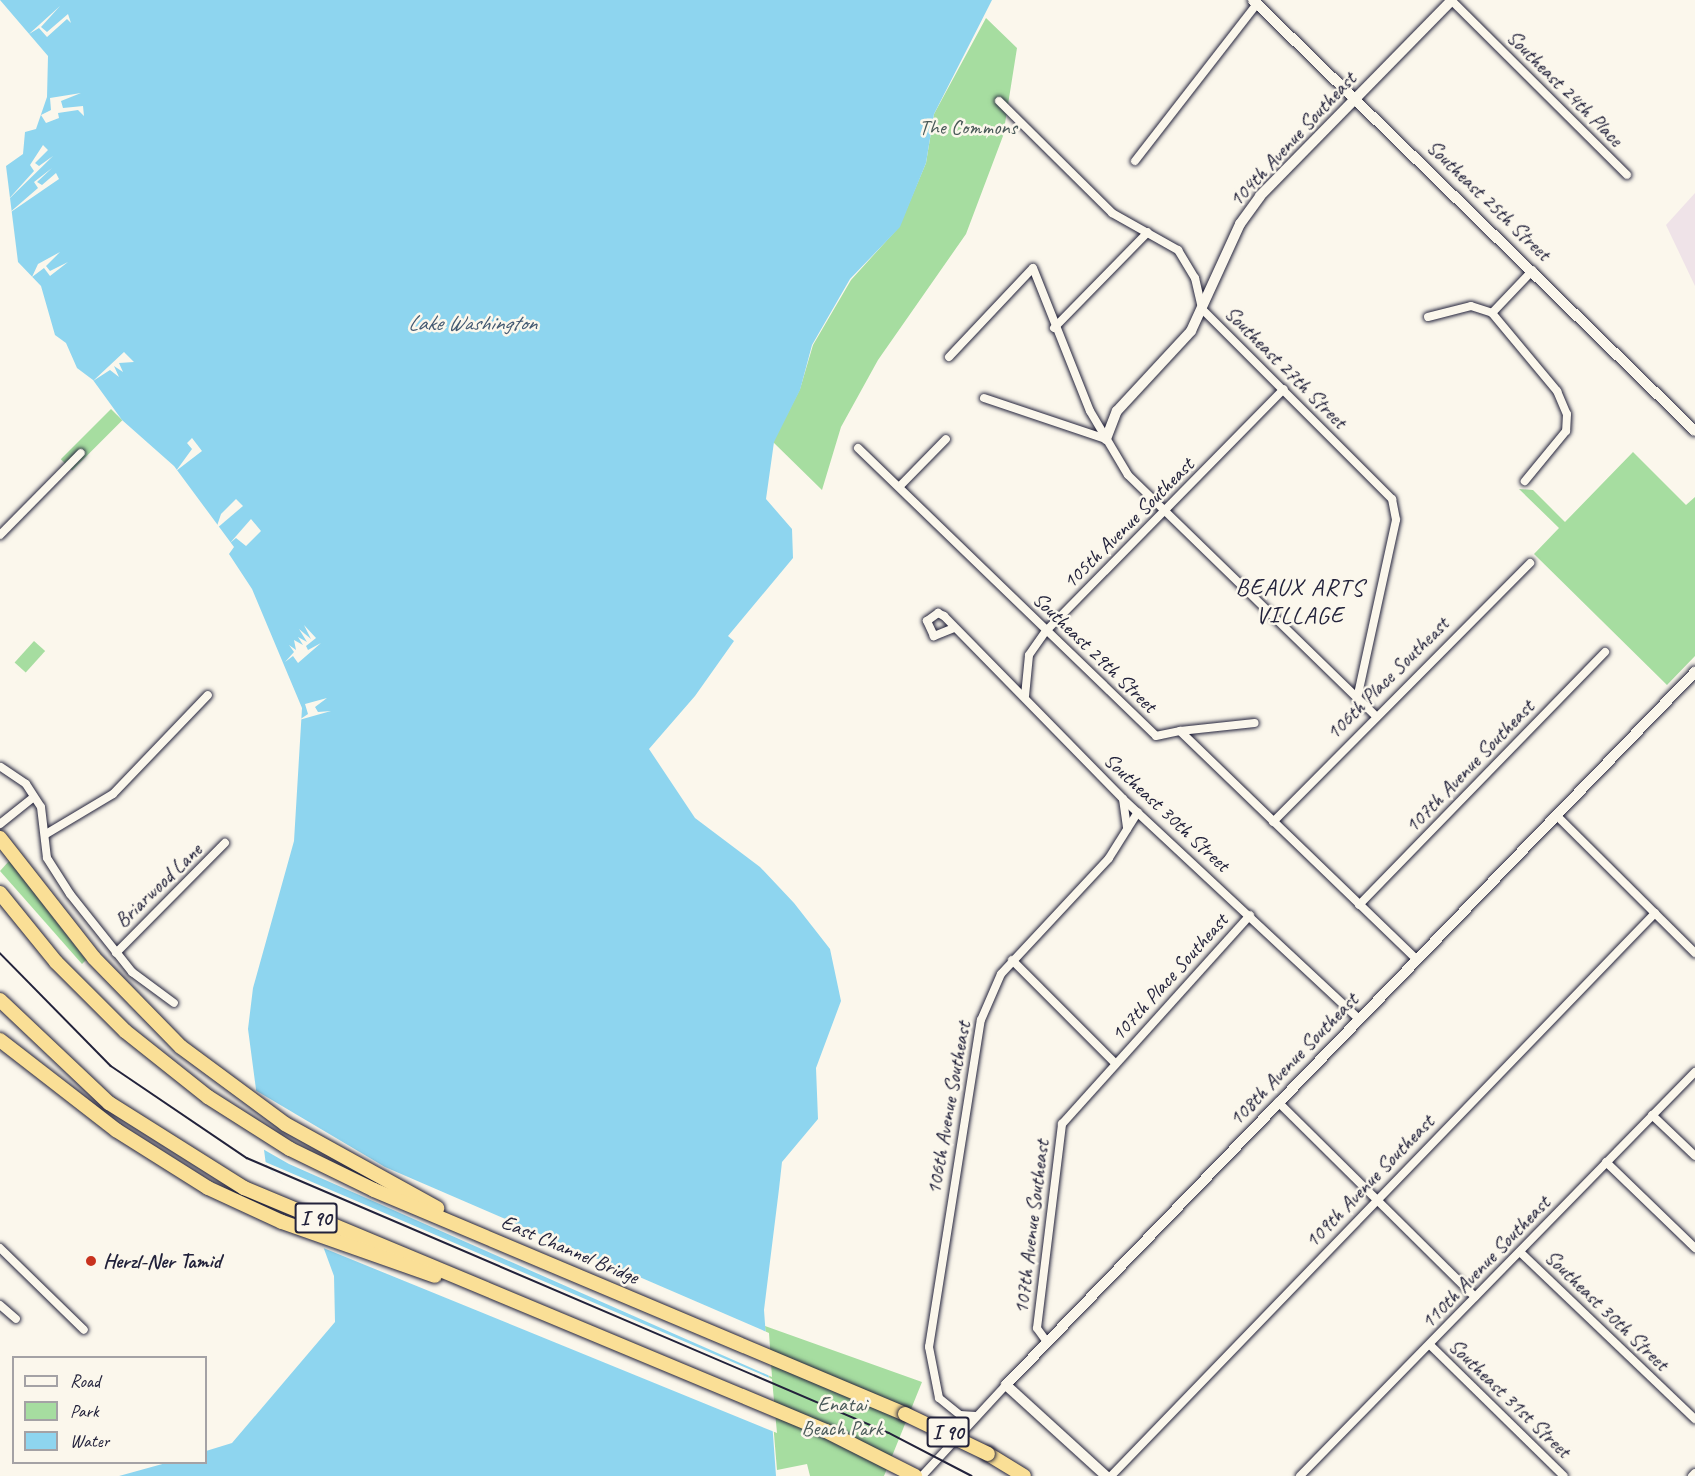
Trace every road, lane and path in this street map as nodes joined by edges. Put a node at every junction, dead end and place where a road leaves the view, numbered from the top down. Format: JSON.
{"nodes":[{"id":1,"x":1451,"y":0,"type":"edge"},
{"id":2,"x":1255,"y":2,"type":"edge"},
{"id":3,"x":1356,"y":100,"type":"junction"},
{"id":4,"x":999,"y":101,"type":"dead end"},
{"id":5,"x":1135,"y":161,"type":"dead end"},
{"id":6,"x":1628,"y":175,"type":"dead end"},
{"id":7,"x":1148,"y":232,"type":"junction"},
{"id":8,"x":1533,"y":270,"type":"junction"},
{"id":9,"x":1202,"y":309,"type":"junction"},
{"id":10,"x":1492,"y":313,"type":"junction"},
{"id":11,"x":1428,"y":317,"type":"dead end"},
{"id":12,"x":1054,"y":328,"type":"junction"},
{"id":13,"x":948,"y":357,"type":"dead end"},
{"id":14,"x":1284,"y":389,"type":"junction"},
{"id":15,"x":984,"y":398,"type":"dead end"},
{"id":16,"x":1695,"y":431,"type":"edge"},
{"id":17,"x":946,"y":439,"type":"dead end"},
{"id":18,"x":1106,"y":439,"type":"junction"},
{"id":19,"x":858,"y":448,"type":"dead end"},
{"id":20,"x":81,"y":453,"type":"dead end"},
{"id":21,"x":1526,"y":482,"type":"dead end"},
{"id":22,"x":899,"y":487,"type":"junction"},
{"id":23,"x":1162,"y":512,"type":"junction"},
{"id":24,"x":0,"y":533,"type":"edge"},
{"id":25,"x":1530,"y":563,"type":"dead end"},
{"id":26,"x":954,"y":628,"type":"dead end"},
{"id":27,"x":1047,"y":631,"type":"junction"},
{"id":28,"x":1605,"y":652,"type":"dead end"},
{"id":29,"x":1695,"y":672,"type":"edge"},
{"id":30,"x":208,"y":695,"type":"dead end"},
{"id":31,"x":1025,"y":696,"type":"junction"},
{"id":32,"x":1358,"y":699,"type":"junction"},
{"id":33,"x":1374,"y":714,"type":"junction"},
{"id":34,"x":1255,"y":723,"type":"dead end"},
{"id":35,"x":1180,"y":731,"type":"junction"},
{"id":36,"x":1,"y":767,"type":"edge"},
{"id":37,"x":34,"y":797,"type":"junction"},
{"id":38,"x":1123,"y":799,"type":"junction"},
{"id":39,"x":1138,"y":812,"type":"junction"},
{"id":40,"x":1556,"y":815,"type":"junction"},
{"id":41,"x":1273,"y":822,"type":"junction"},
{"id":42,"x":0,"y":824,"type":"edge"},
{"id":43,"x":1127,"y":829,"type":"junction"},
{"id":44,"x":46,"y":834,"type":"junction"},
{"id":45,"x":0,"y":838,"type":"edge"},
{"id":46,"x":225,"y":843,"type":"dead end"},
{"id":47,"x":0,"y":893,"type":"edge"},
{"id":48,"x":1359,"y":905,"type":"junction"},
{"id":49,"x":1655,"y":913,"type":"junction"},
{"id":50,"x":1250,"y":915,"type":"junction"},
{"id":51,"x":1695,"y":952,"type":"edge"},
{"id":52,"x":116,"y":953,"type":"junction"},
{"id":53,"x":1012,"y":960,"type":"junction"},
{"id":54,"x":1417,"y":960,"type":"junction"},
{"id":55,"x":0,"y":1000,"type":"edge"},
{"id":56,"x":174,"y":1003,"type":"dead end"},
{"id":57,"x":1359,"y":1019,"type":"junction"},
{"id":58,"x":0,"y":1040,"type":"edge"},
{"id":59,"x":1115,"y":1063,"type":"junction"},
{"id":60,"x":1695,"y":1072,"type":"edge"},
{"id":61,"x":1278,"y":1102,"type":"junction"},
{"id":62,"x":1652,"y":1115,"type":"junction"},
{"id":63,"x":1695,"y":1156,"type":"edge"},
{"id":64,"x":1606,"y":1162,"type":"junction"},
{"id":65,"x":1374,"y":1200,"type":"junction"},
{"id":66,"x":495,"y":1239,"type":"junction"},
{"id":67,"x":0,"y":1248,"type":"edge"},
{"id":68,"x":1695,"y":1248,"type":"edge"},
{"id":69,"x":1520,"y":1252,"type":"junction"},
{"id":70,"x":1475,"y":1297,"type":"junction"},
{"id":71,"x":0,"y":1305,"type":"edge"},
{"id":72,"x":536,"y":1309,"type":"junction"},
{"id":73,"x":16,"y":1319,"type":"dead end"},
{"id":74,"x":84,"y":1330,"type":"dead end"},
{"id":75,"x":1047,"y":1342,"type":"junction"},
{"id":76,"x":1430,"y":1345,"type":"junction"},
{"id":77,"x":1006,"y":1385,"type":"junction"},
{"id":78,"x":976,"y":1416,"type":"junction"},
{"id":79,"x":1695,"y":1419,"type":"edge"},
{"id":80,"x":915,"y":1476,"type":"edge"},
{"id":81,"x":922,"y":1476,"type":"edge"},
{"id":82,"x":1024,"y":1476,"type":"edge"},
{"id":83,"x":1106,"y":1476,"type":"edge"},
{"id":84,"x":1111,"y":1476,"type":"edge"},
{"id":85,"x":1300,"y":1476,"type":"edge"},
{"id":86,"x":1564,"y":1476,"type":"edge"}],
"edges":[{"from":1,"to":3,"type":"street","name":"104th Avenue Southeast"},
{"from":1,"to":6,"type":"street","name":"Southeast 24th Place"},
{"from":2,"to":3,"type":"street","name":"Southeast 25th Street"},
{"from":2,"to":5,"type":"street"},
{"from":3,"to":8,"type":"street","name":"Southeast 25th Street"},
{"from":3,"to":9,"type":"street","name":"104th Avenue Southeast"},
{"from":4,"to":7,"type":"street","name":"Southeast 27th Street"},
{"from":7,"to":9,"type":"street","name":"Southeast 27th Street"},
{"from":7,"to":12,"type":"street"},
{"from":8,"to":10,"type":"street"},
{"from":8,"to":16,"type":"street","name":"Southeast 25th Street"},
{"from":9,"to":14,"type":"street","name":"Southeast 27th Street"},
{"from":9,"to":18,"type":"street","name":"104th Avenue Southeast"},
{"from":10,"to":11,"type":"street"},
{"from":10,"to":21,"type":"street"},
{"from":12,"to":13,"type":"street"},
{"from":12,"to":18,"type":"street"},
{"from":14,"to":23,"type":"street","name":"105th Avenue Southeast"},
{"from":14,"to":32,"type":"street","name":"Southeast 27th Street"},
{"from":15,"to":18,"type":"street"},
{"from":17,"to":22,"type":"street"},
{"from":18,"to":23,"type":"street"},
{"from":19,"to":22,"type":"street","name":"Southeast 29th Street"},
{"from":20,"to":24,"type":"street"},
{"from":22,"to":27,"type":"street","name":"Southeast 29th Street"},
{"from":23,"to":27,"type":"street","name":"105th Avenue Southeast"},
{"from":23,"to":32,"type":"street"},
{"from":25,"to":33,"type":"street","name":"106th Place Southeast"},
{"from":26,"to":31,"type":"street","name":"Southeast 30th Street"},
{"from":27,"to":31,"type":"street","name":"105th Avenue Southeast"},
{"from":27,"to":35,"type":"street","name":"Southeast 29th Street"},
{"from":28,"to":48,"type":"street","name":"107th Avenue Southeast"},
{"from":29,"to":40,"type":"street","name":"108th Avenue Southeast"},
{"from":30,"to":44,"type":"street"},
{"from":31,"to":38,"type":"street","name":"Southeast 30th Street"},
{"from":32,"to":33,"type":"street"},
{"from":33,"to":41,"type":"street","name":"106th Place Southeast"},
{"from":34,"to":35,"type":"street"},
{"from":35,"to":41,"type":"street"},
{"from":36,"to":37,"type":"street"},
{"from":37,"to":42,"type":"street"},
{"from":37,"to":44,"type":"street"},
{"from":38,"to":39,"type":"street","name":"Southeast 30th Street"},
{"from":38,"to":43,"type":"street"},
{"from":39,"to":43,"type":"street","name":"106th Avenue Southeast"},
{"from":39,"to":50,"type":"street","name":"Southeast 30th Street"},
{"from":40,"to":49,"type":"street"},
{"from":40,"to":54,"type":"street","name":"108th Avenue Southeast"},
{"from":41,"to":48,"type":"street"},
{"from":43,"to":53,"type":"street","name":"106th Avenue Southeast"},
{"from":44,"to":52,"type":"street"},
{"from":45,"to":66,"type":"highway"},
{"from":46,"to":52,"type":"street","name":"Briarwood Lane"},
{"from":47,"to":66,"type":"highway","name":"East Channel Bridge","number":"I 90"},
{"from":48,"to":54,"type":"street"},
{"from":49,"to":51,"type":"street"},
{"from":49,"to":65,"type":"street","name":"109th Avenue Southeast"},
{"from":50,"to":57,"type":"street","name":"Southeast 30th Street"},
{"from":50,"to":59,"type":"street","name":"107th Place Southeast"},
{"from":52,"to":56,"type":"street"},
{"from":53,"to":59,"type":"street"},
{"from":53,"to":78,"type":"street","name":"106th Avenue Southeast"},
{"from":54,"to":57,"type":"street","name":"108th Avenue Southeast"},
{"from":55,"to":72,"type":"highway","number":"I 90"},
{"from":57,"to":61,"type":"street","name":"108th Avenue Southeast"},
{"from":58,"to":72,"type":"highway"},
{"from":59,"to":75,"type":"street","name":"107th Avenue Southeast"},
{"from":60,"to":62,"type":"street","name":"110th Avenue Southeast"},
{"from":61,"to":65,"type":"street"},
{"from":61,"to":75,"type":"street","name":"108th Avenue Southeast"},
{"from":62,"to":63,"type":"street"},
{"from":62,"to":64,"type":"street","name":"110th Avenue Southeast"},
{"from":64,"to":68,"type":"street"},
{"from":64,"to":69,"type":"street","name":"110th Avenue Southeast"},
{"from":65,"to":70,"type":"street"},
{"from":65,"to":84,"type":"street","name":"109th Avenue Southeast"},
{"from":66,"to":82,"type":"highway","name":"East Channel Bridge","number":"I 90","bridge":true},
{"from":67,"to":74,"type":"street"},
{"from":69,"to":70,"type":"street","name":"110th Avenue Southeast"},
{"from":69,"to":79,"type":"street","name":"Southeast 30th Street"},
{"from":70,"to":76,"type":"street","name":"110th Avenue Southeast"},
{"from":71,"to":73,"type":"street"},
{"from":72,"to":80,"type":"highway","number":"I 90"},
{"from":75,"to":77,"type":"street","name":"108th Avenue Southeast"},
{"from":76,"to":85,"type":"street","name":"110th Avenue Southeast"},
{"from":76,"to":86,"type":"street","name":"Southeast 31st Street"},
{"from":77,"to":78,"type":"street","name":"108th Avenue Southeast"},
{"from":77,"to":83,"type":"street"},
{"from":78,"to":81,"type":"street","name":"108th Avenue Southeast"}]}
